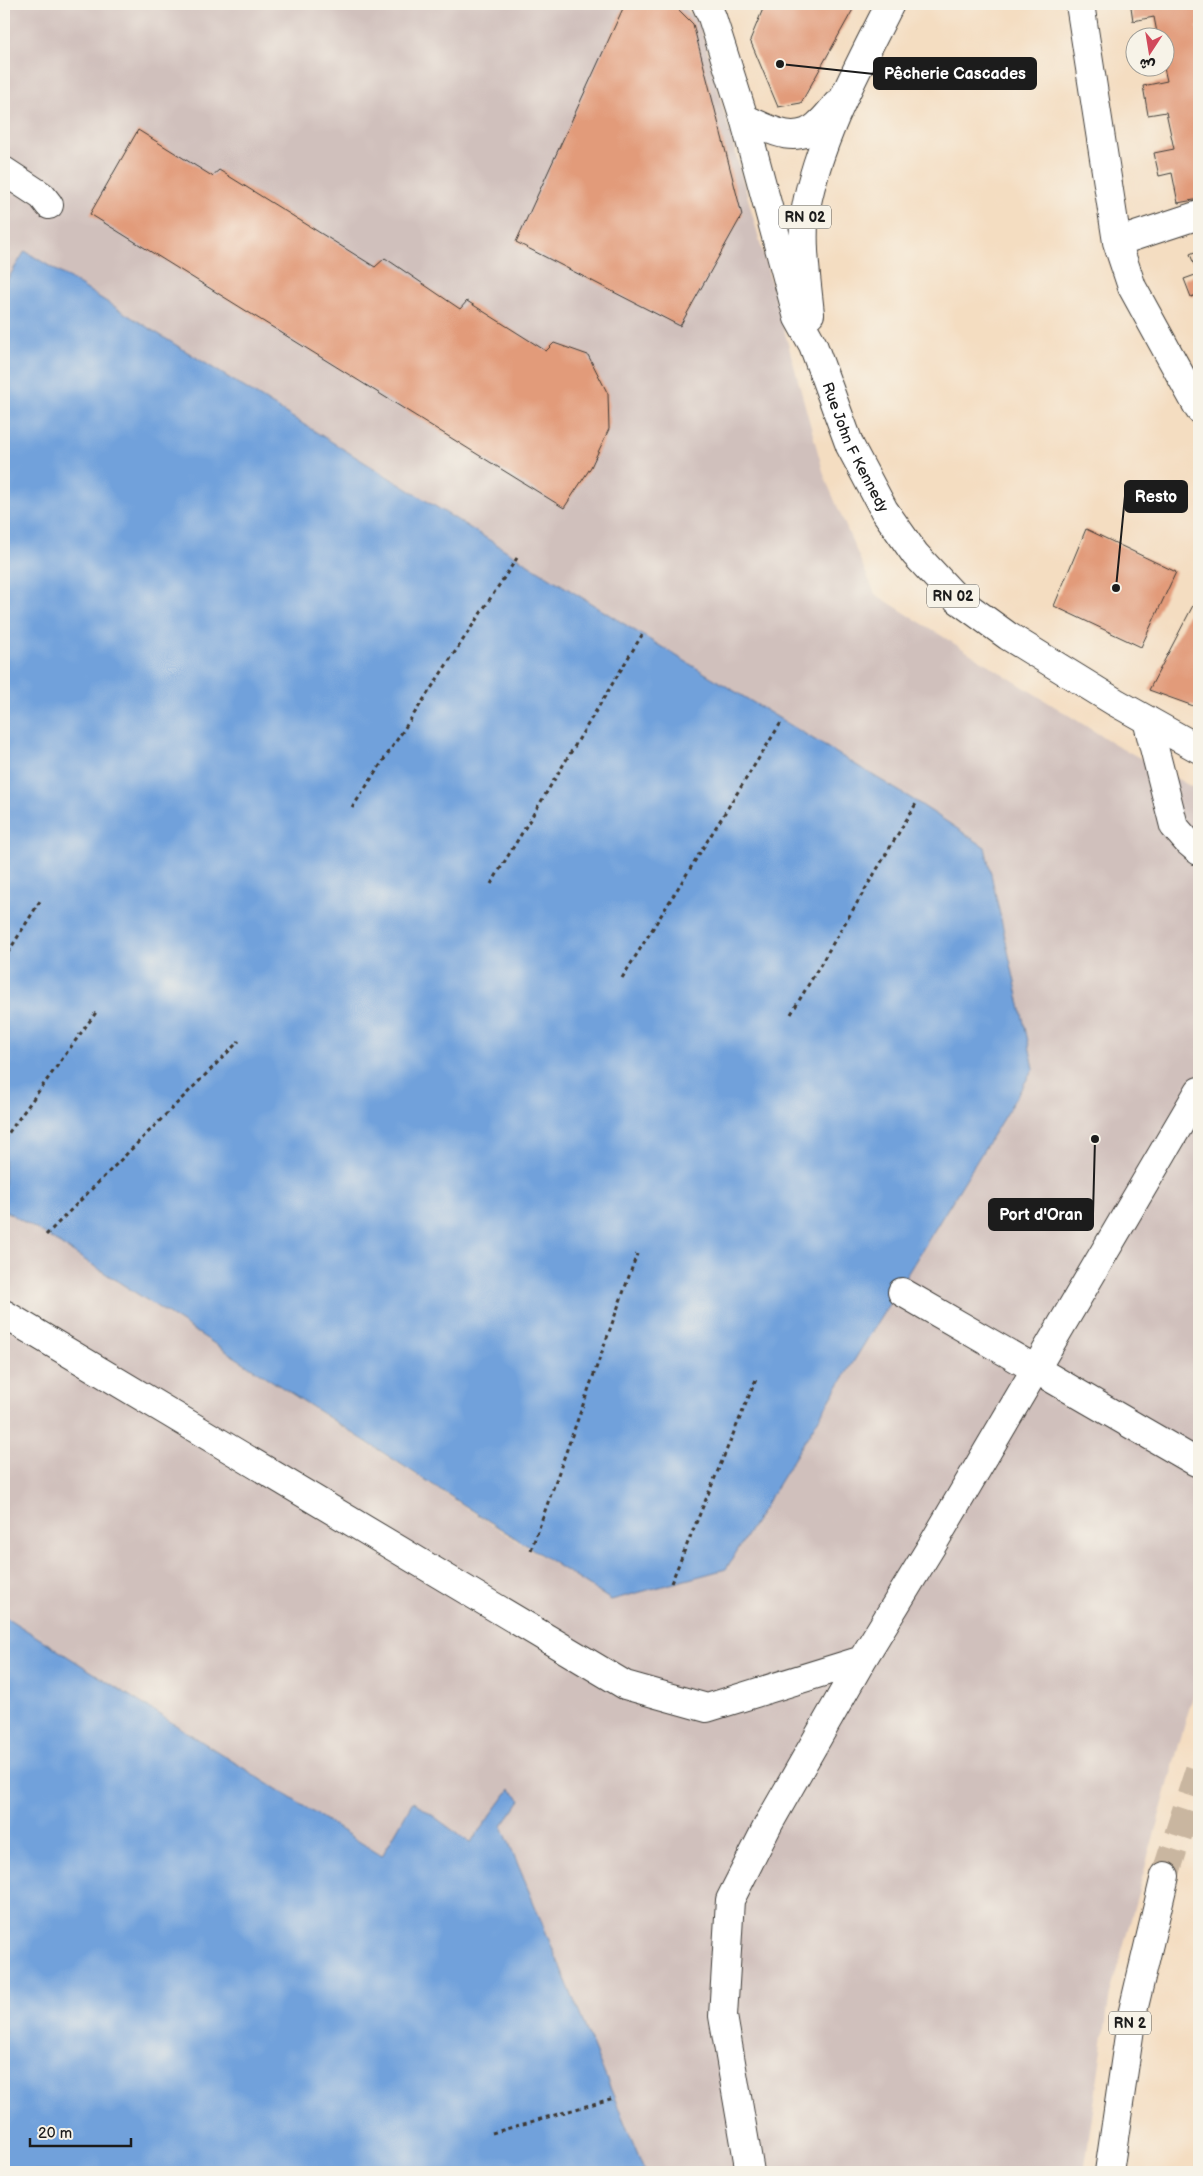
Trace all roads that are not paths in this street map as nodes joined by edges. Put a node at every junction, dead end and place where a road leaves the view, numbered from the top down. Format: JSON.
{"nodes":[{"id":1,"x":706,"y":4,"type":"edge"},
{"id":2,"x":890,"y":4,"type":"edge"},
{"id":3,"x":1080,"y":4,"type":"edge"},
{"id":4,"x":844,"y":95,"type":"junction"},
{"id":5,"x":744,"y":118,"type":"junction"},
{"id":6,"x":4,"y":171,"type":"edge"},
{"id":7,"x":49,"y":204,"type":"dead end"},
{"id":8,"x":1199,"y":215,"type":"edge"},
{"id":9,"x":1117,"y":242,"type":"junction"},
{"id":10,"x":813,"y":346,"type":"junction"},
{"id":11,"x":1199,"y":409,"type":"edge"},
{"id":12,"x":1147,"y":720,"type":"junction"},
{"id":13,"x":1199,"y":749,"type":"edge"},
{"id":14,"x":1199,"y":851,"type":"edge"},
{"id":15,"x":1199,"y":1091,"type":"edge"},
{"id":16,"x":902,"y":1292,"type":"dead end"},
{"id":17,"x":4,"y":1314,"type":"edge"},
{"id":18,"x":1036,"y":1368,"type":"junction"},
{"id":19,"x":1196,"y":1462,"type":"dead end"},
{"id":20,"x":862,"y":1660,"type":"junction"},
{"id":21,"x":1165,"y":1876,"type":"tunnel mouth"},
{"id":22,"x":750,"y":2172,"type":"edge"},
{"id":23,"x":1109,"y":2172,"type":"edge"}],
"edges":[{"from":1,"to":5,"type":"main road","name":"Rue John F Kennedy","number":"RN 02"},
{"from":2,"to":4,"type":"main road","number":"RN 02"},
{"from":3,"to":9,"type":"main road"},
{"from":4,"to":5,"type":"main road"},
{"from":4,"to":10,"type":"main road","number":"RN 02"},
{"from":5,"to":10,"type":"main road","name":"Rue John F Kennedy","number":"RN 02"},
{"from":6,"to":7,"type":"main road"},
{"from":8,"to":9,"type":"main road"},
{"from":9,"to":11,"type":"main road"},
{"from":10,"to":12,"type":"main road","name":"Rue John F Kennedy","number":"RN 02"},
{"from":12,"to":13,"type":"main road","name":"Rue John F Kennedy","number":"RN 02"},
{"from":12,"to":14,"type":"main road"},
{"from":15,"to":18,"type":"main road"},
{"from":16,"to":18,"type":"main road"},
{"from":17,"to":20,"type":"main road"},
{"from":18,"to":19,"type":"main road"},
{"from":18,"to":20,"type":"main road"},
{"from":20,"to":22,"type":"main road"},
{"from":21,"to":23,"type":"main road","number":"RN 2"}]}
